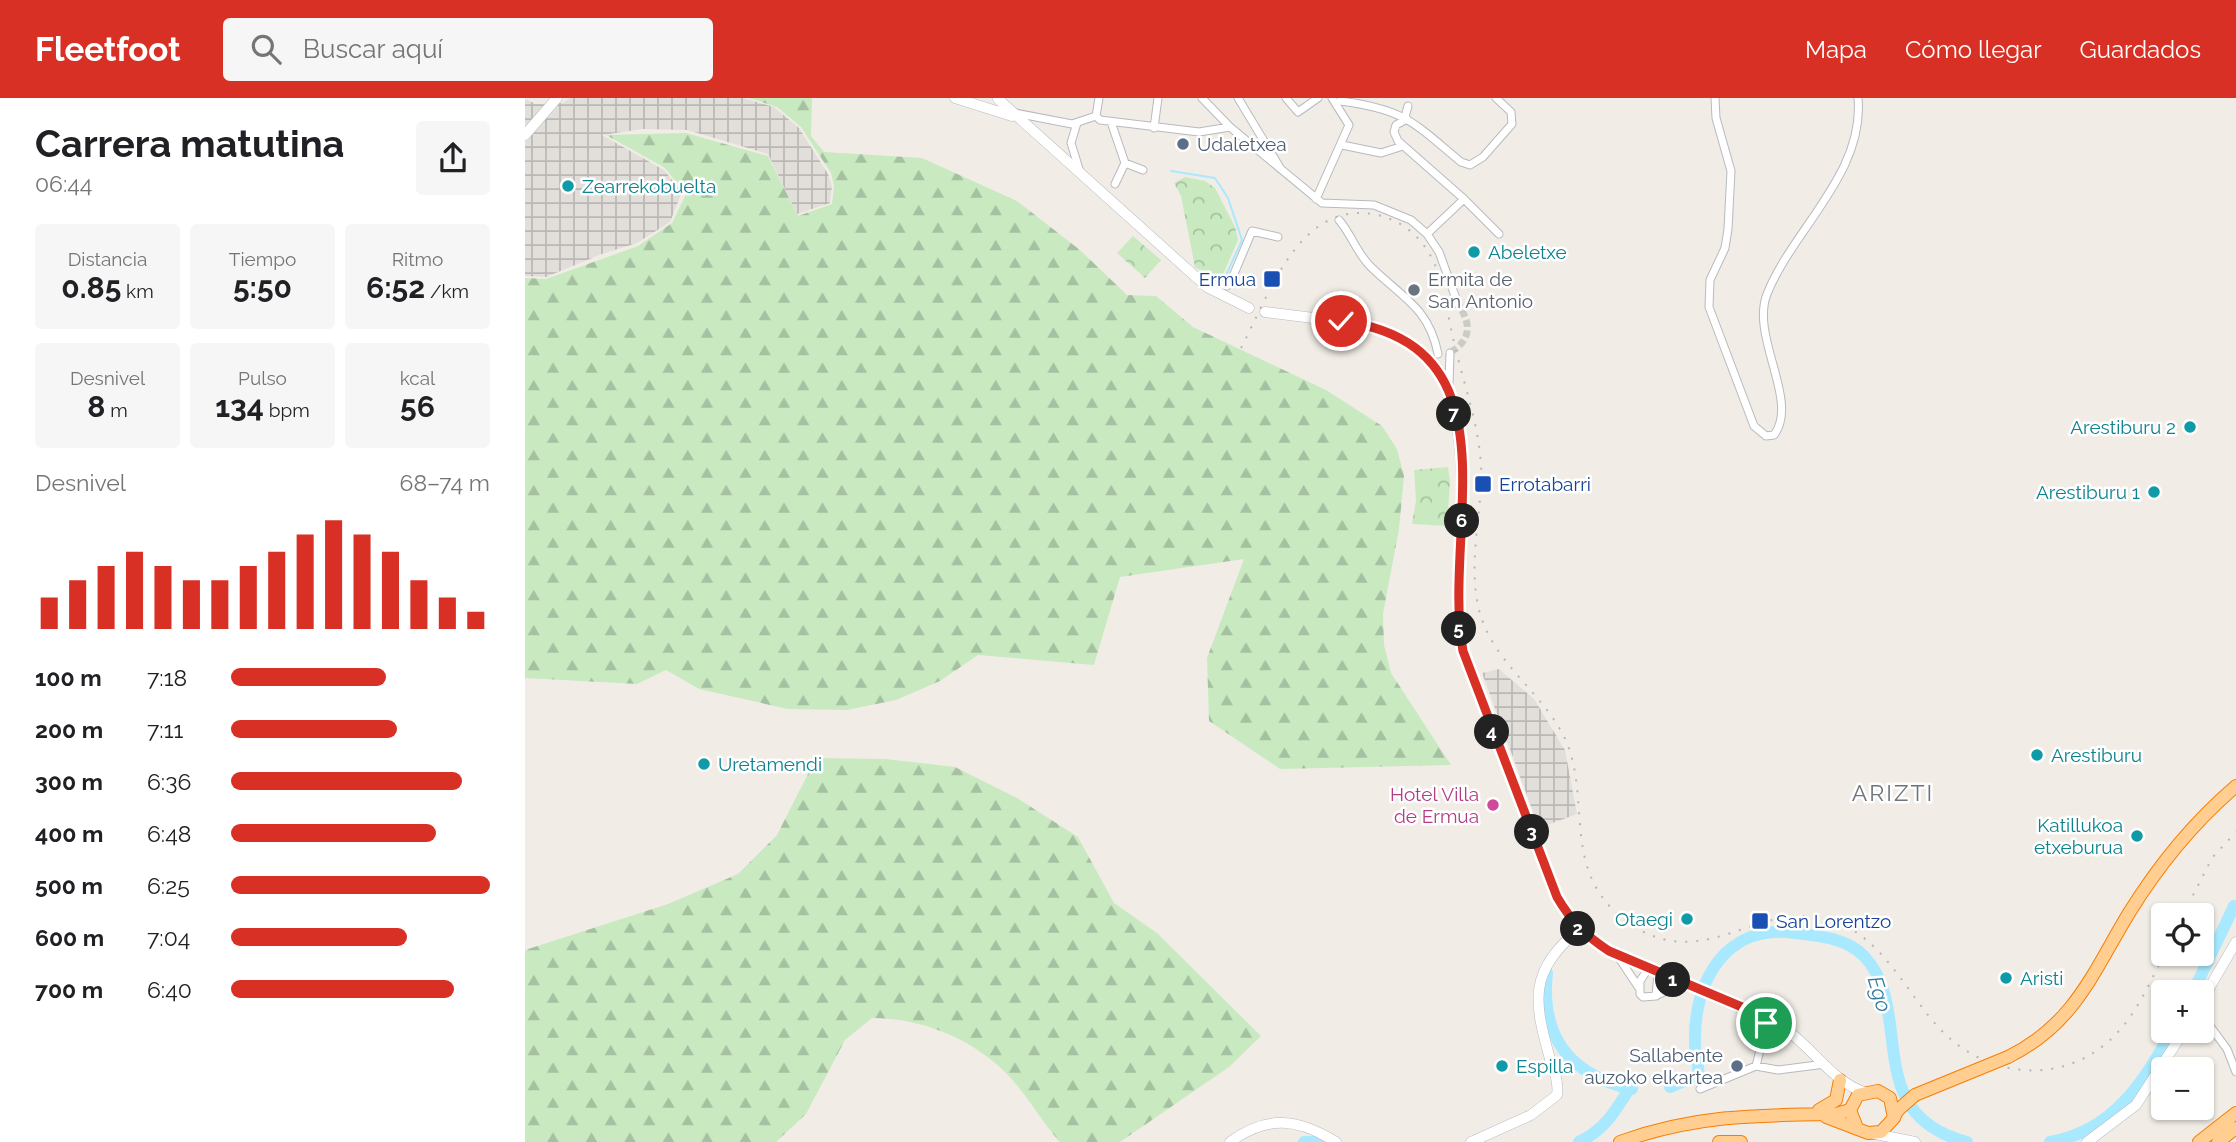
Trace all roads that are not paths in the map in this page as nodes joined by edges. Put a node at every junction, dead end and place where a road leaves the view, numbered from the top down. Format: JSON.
{"nodes":[{"id":1,"x":557,"y":98,"type":"edge"},
{"id":2,"x":955,"y":98,"type":"edge"},
{"id":3,"x":963,"y":98,"type":"edge"},
{"id":4,"x":1099,"y":98,"type":"edge"},
{"id":5,"x":1158,"y":98,"type":"edge"},
{"id":6,"x":1202,"y":98,"type":"edge"},
{"id":7,"x":1238,"y":98,"type":"edge"},
{"id":8,"x":1286,"y":98,"type":"edge"},
{"id":9,"x":1318,"y":98,"type":"edge"},
{"id":10,"x":1496,"y":98,"type":"edge"},
{"id":11,"x":1715,"y":98,"type":"edge"},
{"id":12,"x":1858,"y":98,"type":"edge"},
{"id":13,"x":998,"y":99,"type":"edge"},
{"id":14,"x":1337,"y":99,"type":"edge"},
{"id":15,"x":978,"y":102,"type":"edge"},
{"id":16,"x":1408,"y":106,"type":"dead end"},
{"id":17,"x":990,"y":109,"type":"junction"},
{"id":18,"x":1013,"y":113,"type":"junction"},
{"id":19,"x":1096,"y":116,"type":"junction"},
{"id":20,"x":1406,"y":118,"type":"junction"},
{"id":21,"x":1022,"y":121,"type":"junction"},
{"id":22,"x":1111,"y":122,"type":"junction"},
{"id":23,"x":1077,"y":123,"type":"junction"},
{"id":24,"x":1230,"y":127,"type":"junction"},
{"id":25,"x":1154,"y":128,"type":"junction"},
{"id":26,"x":525,"y":135,"type":"edge"},
{"id":27,"x":1342,"y":145,"type":"junction"},
{"id":28,"x":1403,"y":146,"type":"junction"},
{"id":29,"x":1125,"y":163,"type":"junction"},
{"id":30,"x":1279,"y":166,"type":"junction"},
{"id":31,"x":1143,"y":170,"type":"dead end"},
{"id":32,"x":1084,"y":179,"type":"junction"},
{"id":33,"x":1115,"y":184,"type":"dead end"},
{"id":34,"x":1317,"y":199,"type":"junction"},
{"id":35,"x":1464,"y":199,"type":"junction"},
{"id":36,"x":1339,"y":220,"type":"dead end"},
{"id":37,"x":1427,"y":234,"type":"junction"},
{"id":38,"x":1499,"y":234,"type":"dead end"},
{"id":39,"x":1278,"y":237,"type":"dead end"},
{"id":40,"x":1212,"y":290,"type":"junction"},
{"id":41,"x":1458,"y":304,"type":"tunnel mouth"},
{"id":42,"x":1249,"y":309,"type":"dead end"},
{"id":43,"x":1265,"y":312,"type":"dead end"},
{"id":44,"x":1423,"y":352,"type":"junction"},
{"id":45,"x":1438,"y":354,"type":"junction"},
{"id":46,"x":1450,"y":354,"type":"junction"},
{"id":47,"x":1450,"y":394,"type":"junction"},
{"id":48,"x":2236,"y":786,"type":"edge"},
{"id":49,"x":1579,"y":929,"type":"junction"},
{"id":50,"x":2234,"y":948,"type":"edge"},
{"id":51,"x":1616,"y":955,"type":"junction"},
{"id":52,"x":1653,"y":971,"type":"junction"},
{"id":53,"x":2214,"y":981,"type":"edge"},
{"id":54,"x":1683,"y":984,"type":"junction"},
{"id":55,"x":1639,"y":988,"type":"junction"},
{"id":56,"x":1656,"y":996,"type":"junction"},
{"id":57,"x":1768,"y":1018,"type":"junction"},
{"id":58,"x":2214,"y":1032,"type":"edge"},
{"id":59,"x":2176,"y":1043,"type":"edge"},
{"id":60,"x":1825,"y":1064,"type":"junction"},
{"id":61,"x":1756,"y":1066,"type":"junction"},
{"id":62,"x":2236,"y":1072,"type":"edge"},
{"id":63,"x":1840,"y":1079,"type":"junction"},
{"id":64,"x":1700,"y":1089,"type":"dead end"},
{"id":65,"x":1864,"y":1091,"type":"junction"},
{"id":66,"x":1884,"y":1094,"type":"junction"},
{"id":67,"x":1907,"y":1098,"type":"junction"},
{"id":68,"x":1851,"y":1108,"type":"junction"},
{"id":69,"x":2236,"y":1113,"type":"edge"},
{"id":70,"x":1798,"y":1114,"type":"junction"},
{"id":71,"x":1819,"y":1114,"type":"junction"},
{"id":72,"x":1892,"y":1121,"type":"junction"},
{"id":73,"x":1857,"y":1128,"type":"junction"},
{"id":74,"x":2236,"y":1128,"type":"edge"},
{"id":75,"x":1875,"y":1134,"type":"junction"},
{"id":76,"x":1903,"y":1138,"type":"junction"},
{"id":77,"x":2217,"y":1138,"type":"edge"},
{"id":78,"x":1230,"y":1142,"type":"edge"},
{"id":79,"x":1336,"y":1142,"type":"edge"},
{"id":80,"x":1471,"y":1142,"type":"edge"},
{"id":81,"x":1621,"y":1142,"type":"edge"},
{"id":82,"x":1719,"y":1142,"type":"edge"},
{"id":83,"x":1741,"y":1142,"type":"edge"},
{"id":84,"x":1915,"y":1142,"type":"edge"},
{"id":85,"x":2087,"y":1142,"type":"edge"},
{"id":86,"x":2199,"y":1142,"type":"edge"}],
"edges":[{"from":1,"to":26,"type":"street"},
{"from":2,"to":3,"type":"street"},
{"from":3,"to":15,"type":"street"},
{"from":4,"to":19,"type":"street"},
{"from":5,"to":25,"type":"street"},
{"from":6,"to":24,"type":"street"},
{"from":7,"to":30,"type":"street"},
{"from":8,"to":9,"type":"street"},
{"from":10,"to":20,"type":"street"},
{"from":11,"to":12,"type":"street"},
{"from":13,"to":17,"type":"street"},
{"from":13,"to":18,"type":"street"},
{"from":14,"to":20,"type":"street"},
{"from":14,"to":27,"type":"street"},
{"from":15,"to":17,"type":"street"},
{"from":16,"to":20,"type":"street"},
{"from":17,"to":21,"type":"street"},
{"from":18,"to":21,"type":"street"},
{"from":18,"to":23,"type":"street"},
{"from":19,"to":22,"type":"street"},
{"from":19,"to":23,"type":"street"},
{"from":20,"to":28,"type":"street"},
{"from":21,"to":32,"type":"street"},
{"from":22,"to":25,"type":"street"},
{"from":22,"to":29,"type":"street"},
{"from":23,"to":32,"type":"street"},
{"from":24,"to":25,"type":"street"},
{"from":24,"to":30,"type":"street"},
{"from":27,"to":28,"type":"street"},
{"from":27,"to":34,"type":"street"},
{"from":28,"to":35,"type":"street"},
{"from":29,"to":31,"type":"street"},
{"from":29,"to":33,"type":"street"},
{"from":30,"to":34,"type":"street"},
{"from":32,"to":40,"type":"street"},
{"from":34,"to":37,"type":"street"},
{"from":35,"to":37,"type":"street"},
{"from":35,"to":38,"type":"street"},
{"from":36,"to":45,"type":"street"},
{"from":37,"to":41,"type":"street"},
{"from":39,"to":40,"type":"street"},
{"from":40,"to":42,"type":"street"},
{"from":43,"to":44,"type":"street"},
{"from":44,"to":45,"type":"street"},
{"from":44,"to":46,"type":"street"},
{"from":44,"to":47,"type":"street"},
{"from":45,"to":46,"type":"street"},
{"from":46,"to":47,"type":"street"},
{"from":47,"to":49,"type":"street"},
{"from":48,"to":67,"type":"highway","bridge":true},
{"from":49,"to":51,"type":"street"},
{"from":49,"to":80,"type":"street"},
{"from":50,"to":53,"type":"street"},
{"from":51,"to":52,"type":"street"},
{"from":51,"to":55,"type":"street"},
{"from":52,"to":54,"type":"street"},
{"from":52,"to":55,"type":"street"},
{"from":52,"to":56,"type":"street"},
{"from":54,"to":56,"type":"street"},
{"from":54,"to":57,"type":"street"},
{"from":55,"to":56,"type":"street"},
{"from":57,"to":60,"type":"street"},
{"from":57,"to":61,"type":"street"},
{"from":58,"to":62,"type":"street"},
{"from":59,"to":85,"type":"street"},
{"from":60,"to":61,"type":"street"},
{"from":60,"to":63,"type":"street"},
{"from":61,"to":64,"type":"street"},
{"from":63,"to":65,"type":"street"},
{"from":63,"to":68,"type":"street"},
{"from":63,"to":70,"type":"highway"},
{"from":65,"to":66,"type":"highway"},
{"from":65,"to":68,"type":"highway"},
{"from":66,"to":67,"type":"highway"},
{"from":66,"to":72,"type":"highway"},
{"from":67,"to":72,"type":"highway"},
{"from":68,"to":71,"type":"highway"},
{"from":68,"to":73,"type":"highway"},
{"from":69,"to":77,"type":"highway"},
{"from":70,"to":71,"type":"highway"},
{"from":70,"to":81,"type":"highway"},
{"from":71,"to":73,"type":"highway"},
{"from":72,"to":75,"type":"highway"},
{"from":72,"to":76,"type":"street"},
{"from":73,"to":75,"type":"highway"},
{"from":74,"to":77,"type":"highway"},
{"from":75,"to":76,"type":"street"},
{"from":76,"to":84,"type":"street"},
{"from":77,"to":86,"type":"highway"},
{"from":78,"to":79,"type":"street"},
{"from":82,"to":83,"type":"highway"}]}
